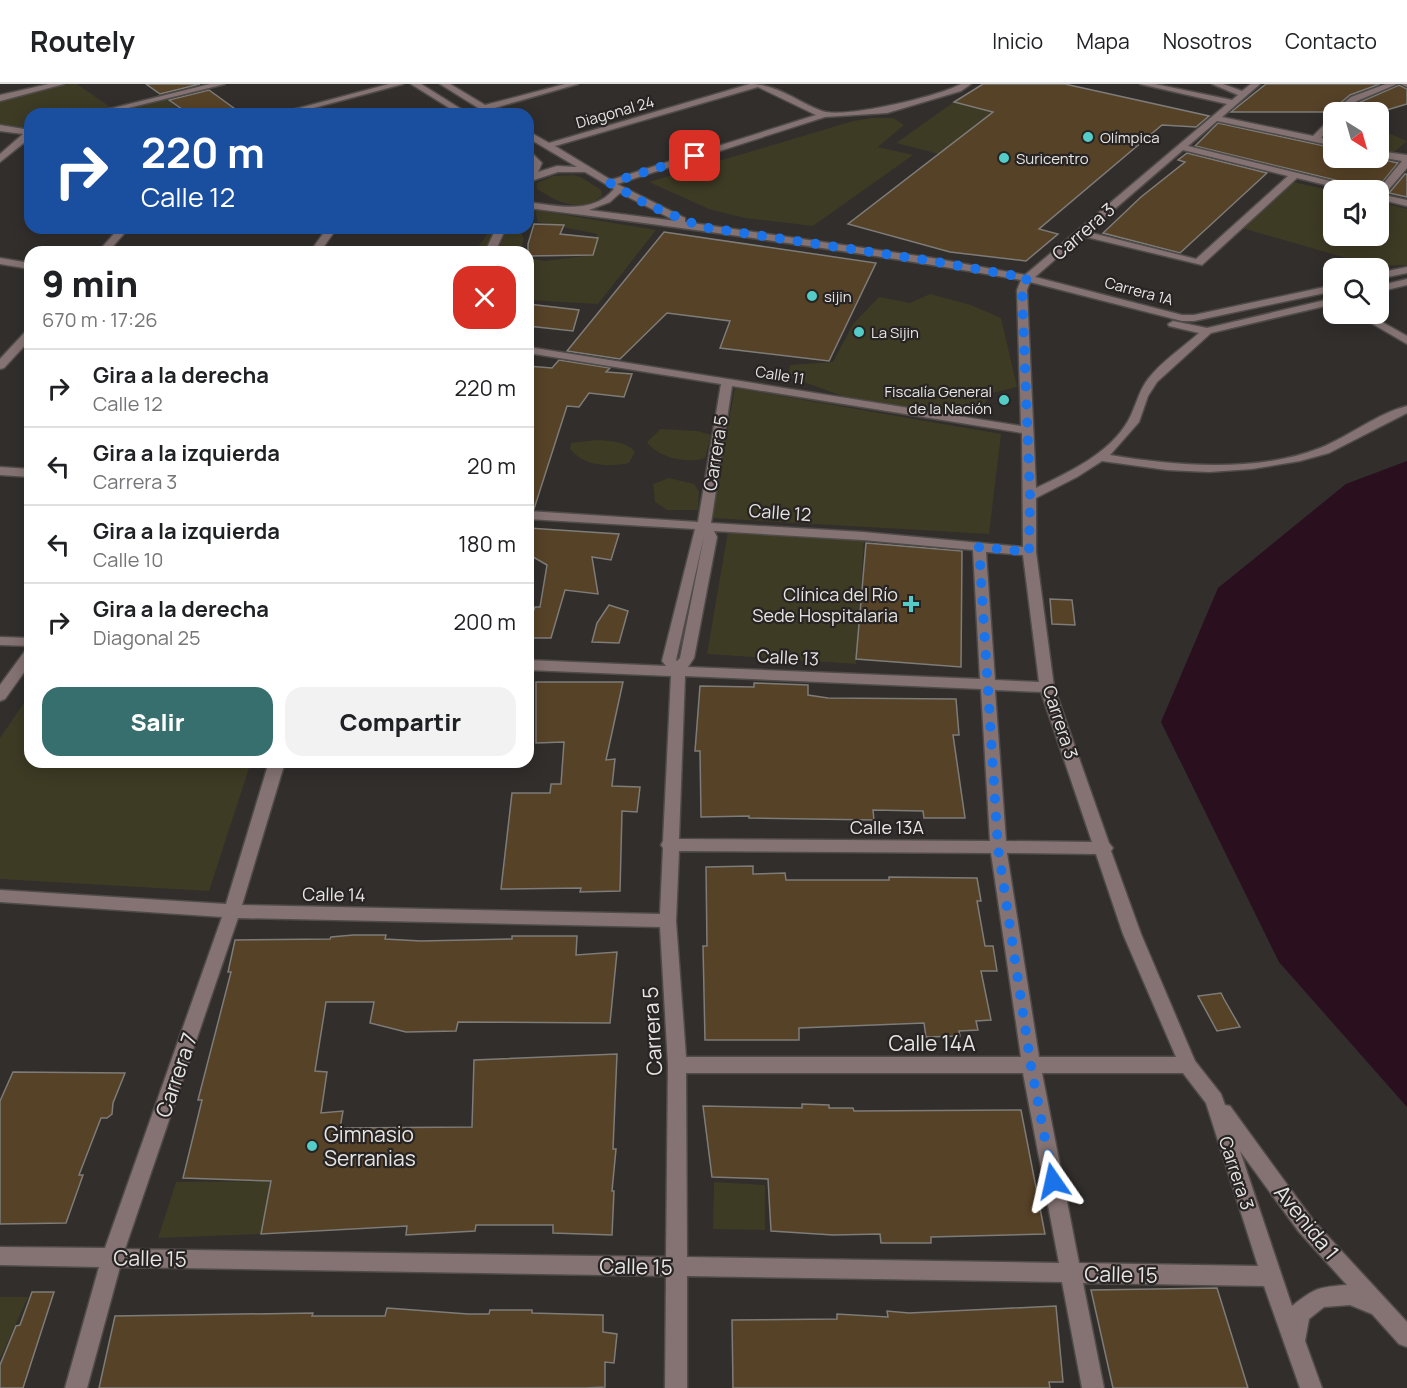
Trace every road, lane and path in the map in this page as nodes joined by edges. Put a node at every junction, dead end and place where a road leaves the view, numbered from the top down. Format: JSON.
{"nodes":[{"id":1,"x":60,"y":84,"type":"edge"},
{"id":2,"x":221,"y":84,"type":"edge"},
{"id":3,"x":399,"y":84,"type":"edge"},
{"id":4,"x":415,"y":84,"type":"edge"},
{"id":5,"x":444,"y":84,"type":"edge"},
{"id":6,"x":574,"y":84,"type":"edge"},
{"id":7,"x":759,"y":84,"type":"edge"},
{"id":8,"x":968,"y":84,"type":"edge"},
{"id":9,"x":1144,"y":84,"type":"edge"},
{"id":10,"x":1216,"y":84,"type":"edge"},
{"id":11,"x":1256,"y":84,"type":"edge"},
{"id":12,"x":1393,"y":84,"type":"edge"},
{"id":13,"x":1244,"y":95,"type":"junction"},
{"id":14,"x":0,"y":98,"type":"edge"},
{"id":15,"x":1350,"y":102,"type":"edge"},
{"id":16,"x":1232,"y":103,"type":"junction"},
{"id":17,"x":119,"y":108,"type":"edge"},
{"id":18,"x":305,"y":108,"type":"edge"},
{"id":19,"x":455,"y":108,"type":"edge"},
{"id":20,"x":484,"y":108,"type":"joint"},
{"id":21,"x":824,"y":115,"type":"junction"},
{"id":22,"x":1215,"y":118,"type":"junction"},
{"id":23,"x":0,"y":128,"type":"edge"},
{"id":24,"x":1323,"y":130,"type":"edge"},
{"id":25,"x":24,"y":132,"type":"edge"},
{"id":26,"x":24,"y":138,"type":"edge"},
{"id":27,"x":534,"y":138,"type":"edge"},
{"id":28,"x":1315,"y":139,"type":"junction"},
{"id":29,"x":1323,"y":141,"type":"edge"},
{"id":30,"x":548,"y":146,"type":"junction"},
{"id":31,"x":1180,"y":147,"type":"junction"},
{"id":32,"x":1389,"y":156,"type":"edge"},
{"id":33,"x":1407,"y":158,"type":"edge"},
{"id":34,"x":0,"y":159,"type":"edge"},
{"id":35,"x":586,"y":170,"type":"junction"},
{"id":36,"x":1295,"y":175,"type":"junction"},
{"id":37,"x":534,"y":178,"type":"edge"},
{"id":38,"x":1323,"y":182,"type":"edge"},
{"id":39,"x":1389,"y":183,"type":"edge"},
{"id":40,"x":614,"y":186,"type":"junction"},
{"id":41,"x":1389,"y":199,"type":"edge"},
{"id":42,"x":1407,"y":203,"type":"edge"},
{"id":43,"x":534,"y":206,"type":"edge"},
{"id":44,"x":558,"y":210,"type":"junction"},
{"id":45,"x":702,"y":227,"type":"junction"},
{"id":46,"x":1081,"y":233,"type":"junction"},
{"id":47,"x":119,"y":234,"type":"edge"},
{"id":48,"x":108,"y":246,"type":"edge"},
{"id":49,"x":0,"y":261,"type":"edge"},
{"id":50,"x":24,"y":265,"type":"edge"},
{"id":51,"x":1407,"y":270,"type":"edge"},
{"id":52,"x":1389,"y":274,"type":"edge"},
{"id":53,"x":1027,"y":278,"type":"junction"},
{"id":54,"x":1407,"y":282,"type":"edge"},
{"id":55,"x":1389,"y":286,"type":"edge"},
{"id":56,"x":1074,"y":290,"type":"junction"},
{"id":57,"x":1323,"y":290,"type":"edge"},
{"id":58,"x":1323,"y":304,"type":"edge"},
{"id":59,"x":1380,"y":324,"type":"edge"},
{"id":60,"x":1207,"y":331,"type":"junction"},
{"id":61,"x":24,"y":340,"type":"edge"},
{"id":62,"x":1407,"y":341,"type":"edge"},
{"id":63,"x":534,"y":351,"type":"edge"},
{"id":64,"x":0,"y":366,"type":"edge"},
{"id":65,"x":727,"y":382,"type":"junction"},
{"id":66,"x":1407,"y":409,"type":"edge"},
{"id":67,"x":1027,"y":430,"type":"junction"},
{"id":68,"x":1102,"y":457,"type":"junction"},
{"id":69,"x":0,"y":471,"type":"edge"},
{"id":70,"x":24,"y":473,"type":"edge"},
{"id":71,"x":1030,"y":496,"type":"junction"},
{"id":72,"x":534,"y":515,"type":"edge"},
{"id":73,"x":704,"y":524,"type":"junction"},
{"id":74,"x":979,"y":547,"type":"junction"},
{"id":75,"x":1029,"y":552,"type":"junction"},
{"id":76,"x":0,"y":640,"type":"edge"},
{"id":77,"x":24,"y":642,"type":"edge"},
{"id":78,"x":24,"y":662,"type":"edge"},
{"id":79,"x":534,"y":665,"type":"edge"},
{"id":80,"x":678,"y":671,"type":"junction"},
{"id":81,"x":988,"y":685,"type":"junction"},
{"id":82,"x":1047,"y":687,"type":"junction"},
{"id":83,"x":0,"y":696,"type":"edge"},
{"id":84,"x":275,"y":768,"type":"edge"},
{"id":85,"x":669,"y":845,"type":"junction"},
{"id":86,"x":998,"y":848,"type":"junction"},
{"id":87,"x":1105,"y":848,"type":"junction"},
{"id":88,"x":0,"y":896,"type":"edge"},
{"id":89,"x":232,"y":911,"type":"junction"},
{"id":90,"x":668,"y":921,"type":"junction"},
{"id":91,"x":677,"y":1065,"type":"junction"},
{"id":92,"x":1188,"y":1065,"type":"junction"},
{"id":93,"x":1031,"y":1066,"type":"junction"},
{"id":94,"x":1214,"y":1100,"type":"junction"},
{"id":95,"x":0,"y":1256,"type":"edge"},
{"id":96,"x":112,"y":1258,"type":"junction"},
{"id":97,"x":678,"y":1267,"type":"junction"},
{"id":98,"x":1070,"y":1273,"type":"junction"},
{"id":99,"x":1271,"y":1276,"type":"junction"},
{"id":100,"x":1382,"y":1309,"type":"junction"},
{"id":101,"x":1407,"y":1337,"type":"edge"},
{"id":102,"x":1294,"y":1341,"type":"junction"},
{"id":103,"x":76,"y":1388,"type":"edge"},
{"id":104,"x":676,"y":1388,"type":"edge"},
{"id":105,"x":1093,"y":1388,"type":"edge"},
{"id":106,"x":1311,"y":1388,"type":"edge"}],
"edges":[{"from":1,"to":14,"type":"street"},
{"from":2,"to":17,"type":"street"},
{"from":3,"to":18,"type":"street"},
{"from":4,"to":19,"type":"street"},
{"from":5,"to":20,"type":"street"},
{"from":6,"to":20,"type":"street"},
{"from":7,"to":21,"type":"street"},
{"from":7,"to":30,"type":"street","name":"Diagonal 24"},
{"from":8,"to":21,"type":"street"},
{"from":9,"to":16,"type":"street"},
{"from":10,"to":13,"type":"street"},
{"from":11,"to":13,"type":"street","name":"Carrera 3"},
{"from":12,"to":15,"type":"street"},
{"from":13,"to":16,"type":"street","name":"Carrera 3"},
{"from":16,"to":22,"type":"street","name":"Carrera 3"},
{"from":21,"to":40,"type":"street"},
{"from":22,"to":28,"type":"street"},
{"from":22,"to":31,"type":"street","name":"Carrera 3"},
{"from":23,"to":25,"type":"street"},
{"from":24,"to":28,"type":"street"},
{"from":26,"to":34,"type":"street"},
{"from":27,"to":30,"type":"street"},
{"from":28,"to":29,"type":"street"},
{"from":30,"to":35,"type":"street"},
{"from":31,"to":36,"type":"street"},
{"from":31,"to":46,"type":"street","name":"Carrera 3"},
{"from":32,"to":33,"type":"street"},
{"from":33,"to":39,"type":"street"},
{"from":35,"to":37,"type":"street"},
{"from":35,"to":40,"type":"street"},
{"from":36,"to":38,"type":"street"},
{"from":36,"to":46,"type":"street"},
{"from":40,"to":44,"type":"street"},
{"from":40,"to":45,"type":"street"},
{"from":41,"to":42,"type":"street"},
{"from":43,"to":44,"type":"street"},
{"from":44,"to":45,"type":"street"},
{"from":45,"to":53,"type":"street"},
{"from":46,"to":53,"type":"street","name":"Carrera 3"},
{"from":47,"to":48,"type":"street"},
{"from":49,"to":50,"type":"street"},
{"from":51,"to":52,"type":"street"},
{"from":53,"to":56,"type":"street"},
{"from":53,"to":67,"type":"street","name":"Carrera 3"},
{"from":54,"to":55,"type":"street"},
{"from":56,"to":57,"type":"street","name":"Carrera 1A"},
{"from":56,"to":60,"type":"street","name":"Carrera 1A"},
{"from":58,"to":60,"type":"street","name":"Carrera 1A"},
{"from":59,"to":62,"type":"street"},
{"from":60,"to":68,"type":"street","name":"Carrera 1A"},
{"from":61,"to":64,"type":"street"},
{"from":63,"to":65,"type":"street","name":"Calle 11"},
{"from":65,"to":67,"type":"street","name":"Calle 11"},
{"from":65,"to":73,"type":"street","name":"Carrera 5"},
{"from":66,"to":68,"type":"street"},
{"from":67,"to":71,"type":"street","name":"Carrera 3"},
{"from":68,"to":71,"type":"street","name":"Carrera 1A"},
{"from":69,"to":70,"type":"street"},
{"from":71,"to":75,"type":"street","name":"Carrera 3"},
{"from":72,"to":73,"type":"street","name":"Calle 12"},
{"from":73,"to":74,"type":"street","name":"Calle 12"},
{"from":73,"to":80,"type":"street","name":"Carrera 5"},
{"from":74,"to":75,"type":"street","name":"Calle 12"},
{"from":74,"to":81,"type":"street"},
{"from":75,"to":82,"type":"street","name":"Carrera 3"},
{"from":76,"to":77,"type":"street"},
{"from":78,"to":83,"type":"street"},
{"from":79,"to":80,"type":"street","name":"Calle 13"},
{"from":80,"to":81,"type":"street","name":"Calle 13"},
{"from":80,"to":85,"type":"street","name":"Carrera 5"},
{"from":81,"to":82,"type":"street","name":"Calle 13"},
{"from":81,"to":86,"type":"street"},
{"from":82,"to":87,"type":"street","name":"Carrera 3"},
{"from":84,"to":89,"type":"street","name":"Carrera 7"},
{"from":85,"to":86,"type":"street","name":"Calle 13A"},
{"from":85,"to":90,"type":"street","name":"Carrera 5"},
{"from":86,"to":87,"type":"street","name":"Calle 13A"},
{"from":86,"to":93,"type":"street"},
{"from":87,"to":92,"type":"street","name":"Carrera 3"},
{"from":88,"to":89,"type":"street","name":"Calle 14"},
{"from":89,"to":90,"type":"street","name":"Calle 14"},
{"from":89,"to":96,"type":"street","name":"Carrera 7"},
{"from":90,"to":91,"type":"street","name":"Carrera 5"},
{"from":91,"to":93,"type":"street","name":"Calle 14A"},
{"from":91,"to":97,"type":"street","name":"Carrera 5"},
{"from":92,"to":93,"type":"street","name":"Calle 14A"},
{"from":92,"to":94,"type":"street","name":"Carrera 3"},
{"from":93,"to":98,"type":"street"},
{"from":94,"to":99,"type":"street","name":"Carrera 3"},
{"from":94,"to":100,"type":"street","name":"Avenida 1"},
{"from":95,"to":96,"type":"street","name":"Calle 15"},
{"from":96,"to":97,"type":"street","name":"Calle 15"},
{"from":96,"to":103,"type":"street","name":"Carrera 7"},
{"from":97,"to":98,"type":"street","name":"Calle 15"},
{"from":97,"to":104,"type":"street","name":"Carrera 5"},
{"from":98,"to":99,"type":"street","name":"Calle 15"},
{"from":98,"to":105,"type":"street"},
{"from":99,"to":102,"type":"street","name":"Carrera 3"},
{"from":100,"to":101,"type":"street","name":"Avenida 1"},
{"from":100,"to":102,"type":"street"},
{"from":102,"to":106,"type":"street","name":"Carrera 3"}]}
